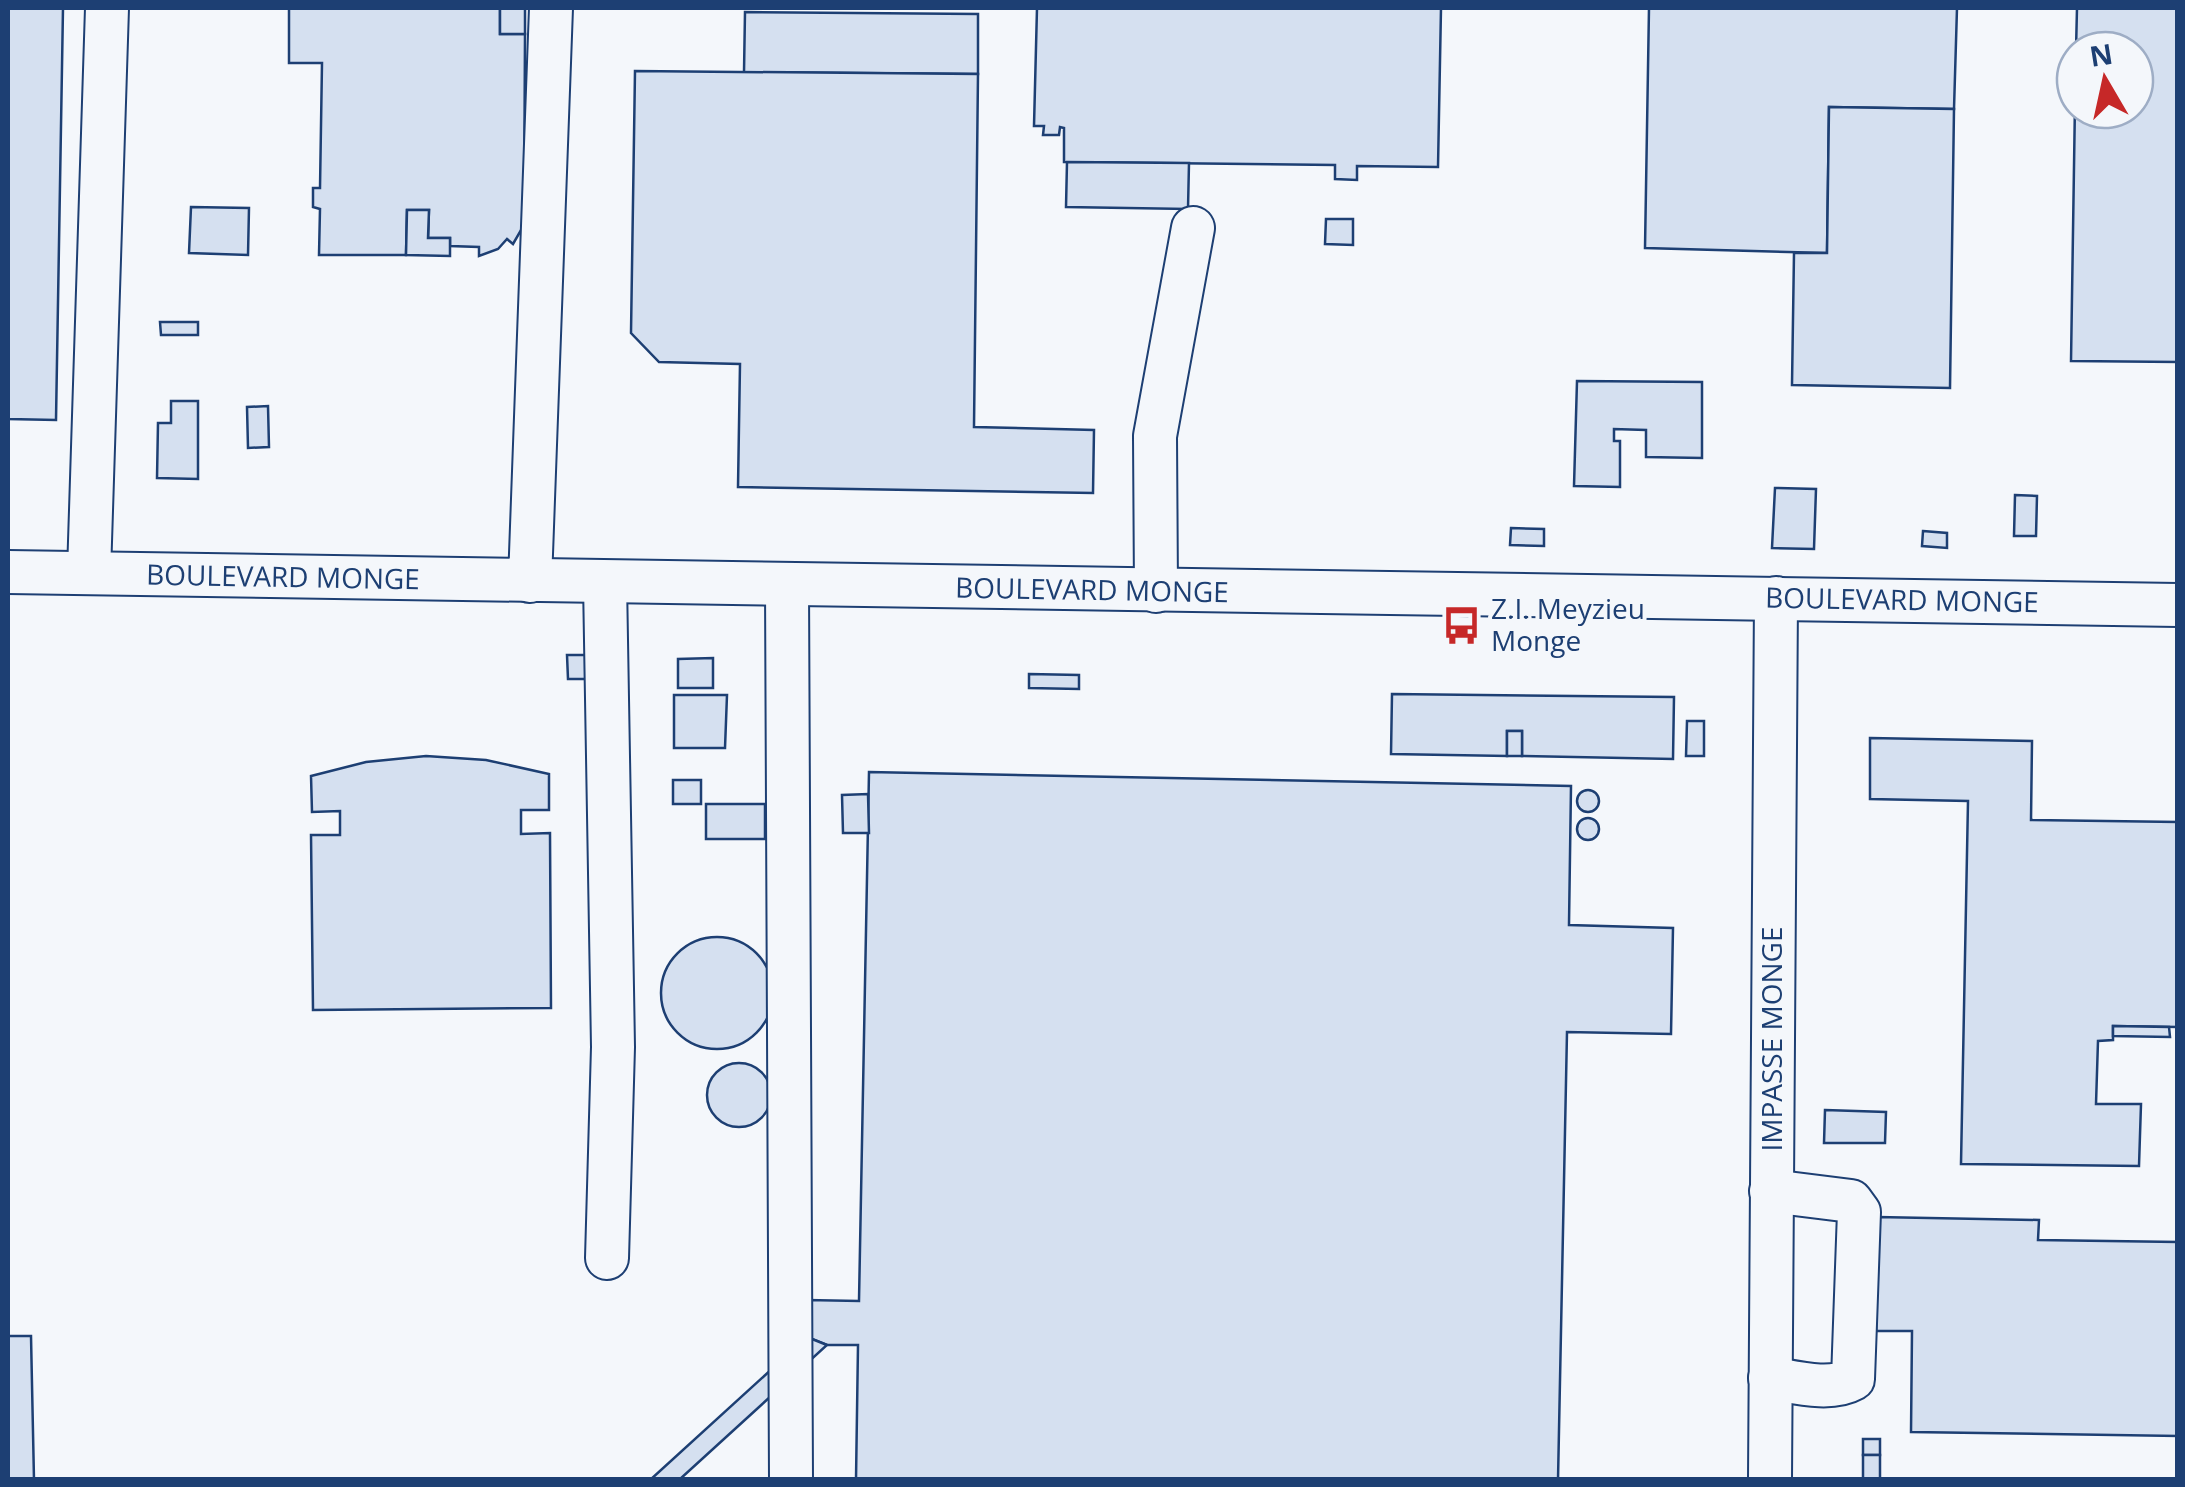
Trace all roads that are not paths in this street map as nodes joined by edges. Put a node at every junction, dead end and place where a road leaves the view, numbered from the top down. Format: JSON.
{"nodes":[{"id":1,"x":107,"y":8,"type":"edge"},
{"id":2,"x":551,"y":8,"type":"edge"},
{"id":3,"x":1193,"y":228,"type":"dead end"},
{"id":4,"x":8,"y":572,"type":"edge"},
{"id":5,"x":89,"y":574,"type":"junction"},
{"id":6,"x":530,"y":580,"type":"junction"},
{"id":7,"x":605,"y":582,"type":"junction"},
{"id":8,"x":786,"y":585,"type":"junction"},
{"id":9,"x":1156,"y":591,"type":"junction"},
{"id":10,"x":1776,"y":598,"type":"junction"},
{"id":11,"x":2178,"y":604,"type":"edge"},
{"id":12,"x":1772,"y":1191,"type":"junction"},
{"id":13,"x":607,"y":1258,"type":"dead end"},
{"id":14,"x":1770,"y":1378,"type":"junction"},
{"id":15,"x":791,"y":1480,"type":"edge"},
{"id":16,"x":1770,"y":1480,"type":"edge"}],
"edges":[{"from":1,"to":5,"type":"street"},
{"from":2,"to":6,"type":"street"},
{"from":3,"to":9,"type":"street"},
{"from":4,"to":5,"type":"street","name":"BOULEVARD MONGE"},
{"from":5,"to":6,"type":"street","name":"BOULEVARD MONGE"},
{"from":6,"to":7,"type":"street","name":"BOULEVARD MONGE"},
{"from":7,"to":8,"type":"street","name":"BOULEVARD MONGE"},
{"from":7,"to":13,"type":"street"},
{"from":8,"to":9,"type":"street","name":"BOULEVARD MONGE"},
{"from":8,"to":15,"type":"street"},
{"from":9,"to":10,"type":"street","name":"BOULEVARD MONGE"},
{"from":10,"to":11,"type":"street","name":"BOULEVARD MONGE"},
{"from":10,"to":12,"type":"street","name":"IMPASSE MONGE"},
{"from":12,"to":14,"type":"street","name":"IMPASSE MONGE"},
{"from":12,"to":14,"type":"street"},
{"from":14,"to":16,"type":"street","name":"IMPASSE MONGE"}]}
